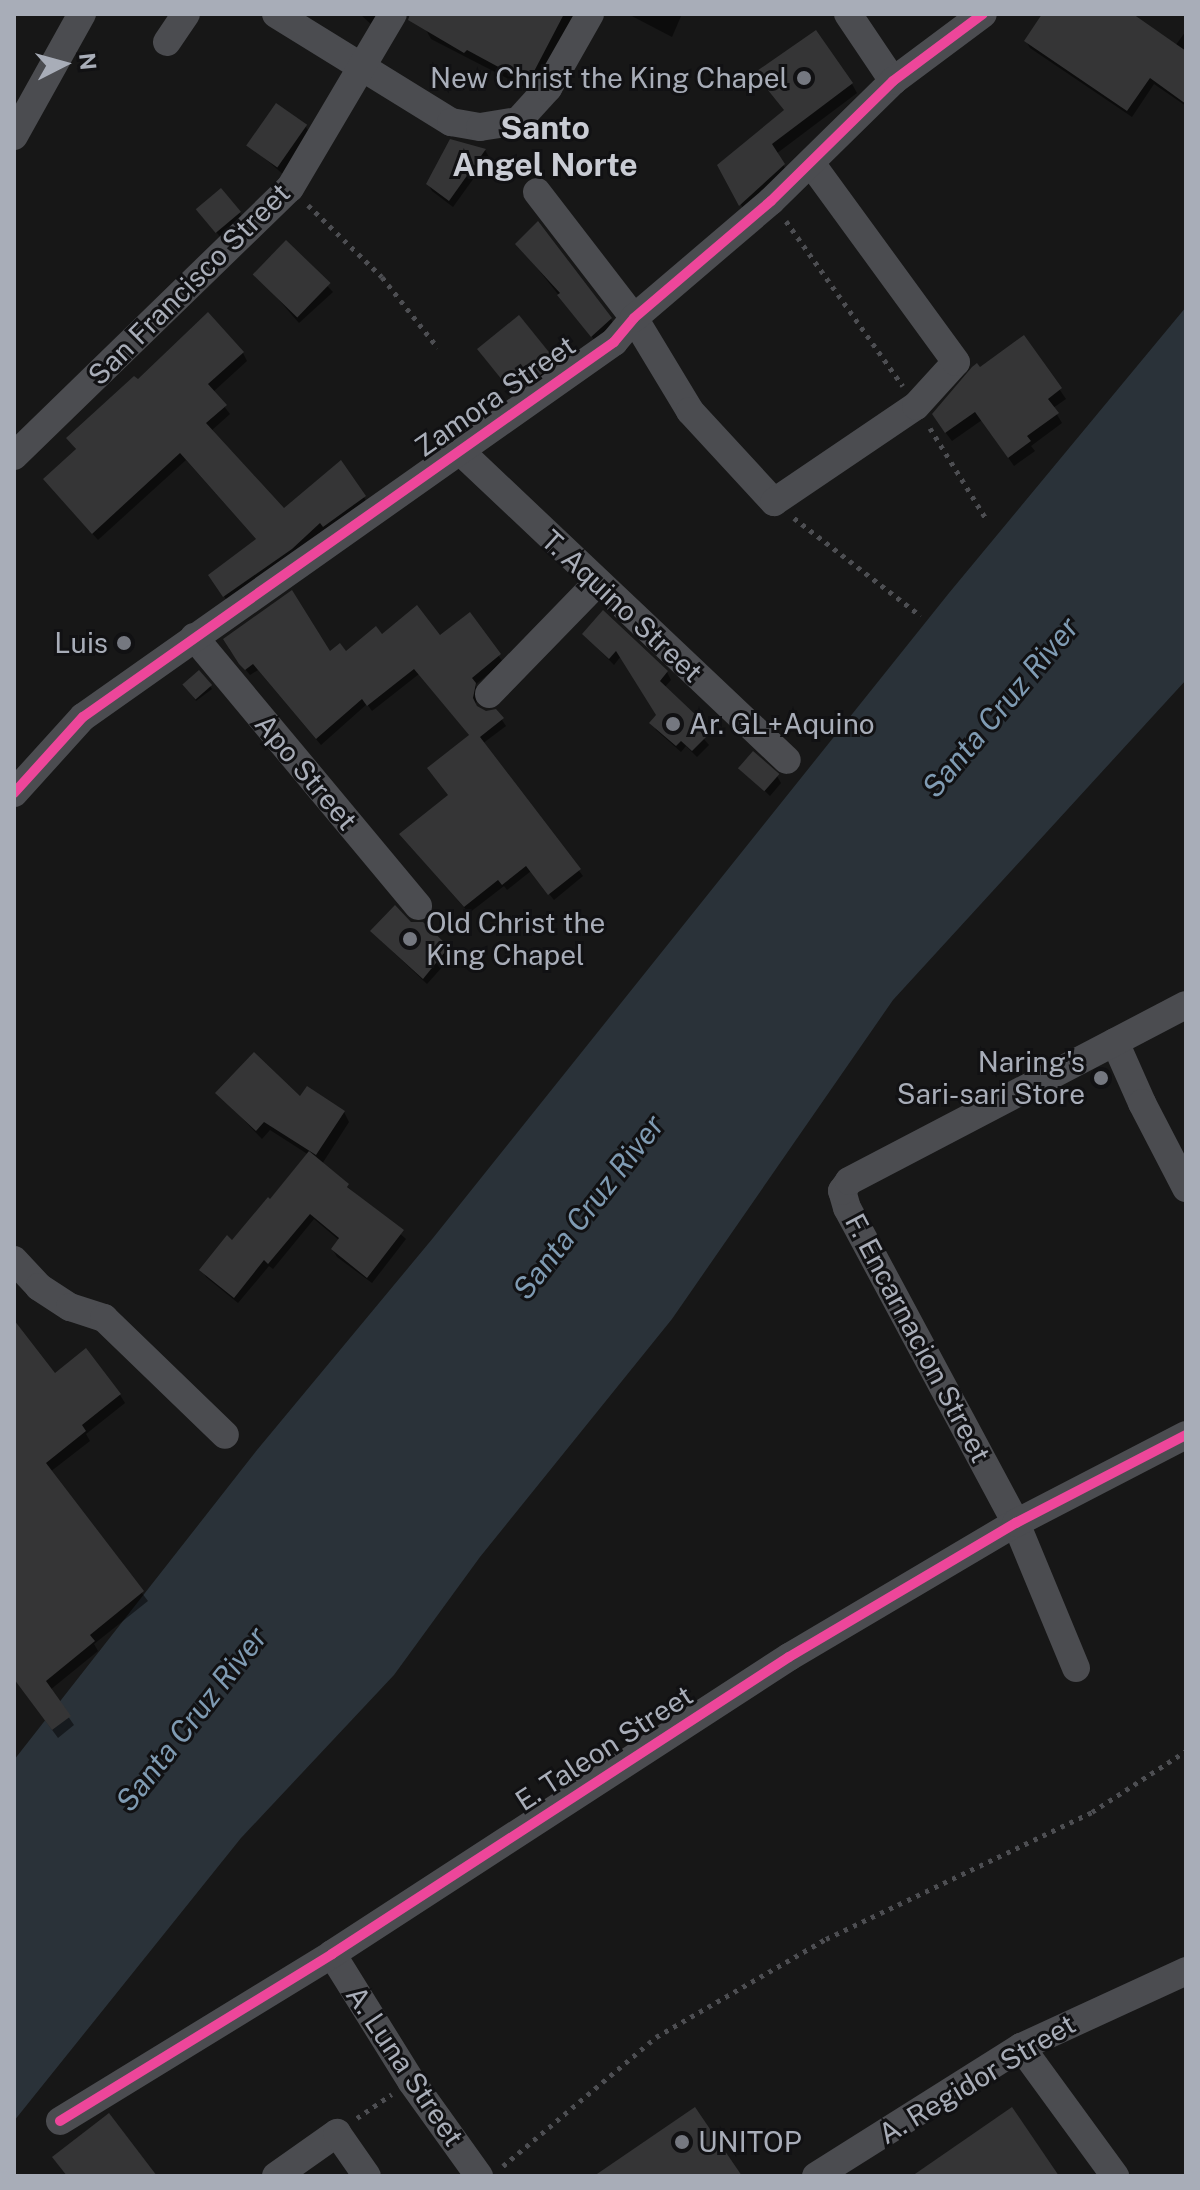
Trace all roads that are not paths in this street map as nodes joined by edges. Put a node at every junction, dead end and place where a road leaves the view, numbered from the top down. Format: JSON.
{"nodes":[{"id":1,"x":82,"y":14,"type":"edge"},
{"id":2,"x":186,"y":14,"type":"edge"},
{"id":3,"x":276,"y":14,"type":"edge"},
{"id":4,"x":393,"y":14,"type":"edge"},
{"id":5,"x":590,"y":14,"type":"edge"},
{"id":6,"x":848,"y":14,"type":"edge"},
{"id":7,"x":983,"y":14,"type":"edge"},
{"id":8,"x":167,"y":42,"type":"dead end"},
{"id":9,"x":362,"y":64,"type":"junction"},
{"id":10,"x":893,"y":81,"type":"junction"},
{"id":11,"x":14,"y":136,"type":"edge"},
{"id":12,"x":811,"y":163,"type":"junction"},
{"id":13,"x":537,"y":192,"type":"dead end"},
{"id":14,"x":634,"y":318,"type":"junction"},
{"id":15,"x":459,"y":450,"type":"junction"},
{"id":16,"x":14,"y":456,"type":"edge"},
{"id":17,"x":596,"y":584,"type":"junction"},
{"id":18,"x":194,"y":637,"type":"junction"},
{"id":19,"x":489,"y":694,"type":"dead end"},
{"id":20,"x":787,"y":760,"type":"dead end"},
{"id":21,"x":14,"y":793,"type":"edge"},
{"id":22,"x":418,"y":906,"type":"dead end"},
{"id":23,"x":1186,"y":1005,"type":"edge"},
{"id":24,"x":1115,"y":1042,"type":"junction"},
{"id":25,"x":1186,"y":1188,"type":"edge"},
{"id":26,"x":14,"y":1260,"type":"edge"},
{"id":27,"x":225,"y":1435,"type":"dead end"},
{"id":28,"x":1186,"y":1435,"type":"edge"},
{"id":29,"x":1016,"y":1523,"type":"junction"},
{"id":30,"x":1076,"y":1668,"type":"dead end"},
{"id":31,"x":332,"y":1954,"type":"junction"},
{"id":32,"x":1186,"y":1971,"type":"edge"},
{"id":33,"x":1021,"y":2047,"type":"junction"},
{"id":34,"x":60,"y":2121,"type":"dead end"},
{"id":35,"x":276,"y":2176,"type":"edge"},
{"id":36,"x":367,"y":2176,"type":"edge"},
{"id":37,"x":479,"y":2176,"type":"edge"},
{"id":38,"x":816,"y":2176,"type":"edge"},
{"id":39,"x":1115,"y":2176,"type":"edge"}],
"edges":[{"from":1,"to":11,"type":"street"},
{"from":2,"to":8,"type":"street"},
{"from":3,"to":9,"type":"street"},
{"from":4,"to":9,"type":"street","name":"San Francisco Street"},
{"from":5,"to":9,"type":"street"},
{"from":6,"to":10,"type":"street"},
{"from":7,"to":10,"type":"street","name":"Zamora Street"},
{"from":9,"to":16,"type":"street","name":"San Francisco Street"},
{"from":10,"to":12,"type":"street","name":"Zamora Street"},
{"from":12,"to":14,"type":"street","name":"Zamora Street"},
{"from":12,"to":14,"type":"street"},
{"from":13,"to":14,"type":"street"},
{"from":14,"to":15,"type":"street","name":"Zamora Street"},
{"from":15,"to":17,"type":"street","name":"T. Aquino Street"},
{"from":15,"to":18,"type":"street","name":"Zamora Street"},
{"from":17,"to":19,"type":"street"},
{"from":17,"to":20,"type":"street","name":"T. Aquino Street"},
{"from":18,"to":21,"type":"street","name":"Zamora Street"},
{"from":18,"to":22,"type":"street","name":"Apo Street"},
{"from":23,"to":24,"type":"street","name":"F. Encarnacion Street"},
{"from":24,"to":25,"type":"street"},
{"from":24,"to":29,"type":"street","name":"F. Encarnacion Street"},
{"from":26,"to":27,"type":"street"},
{"from":28,"to":29,"type":"street","name":"E. Taleon Street"},
{"from":29,"to":30,"type":"street","name":"F. Encarnacion Street"},
{"from":29,"to":31,"type":"street","name":"E. Taleon Street"},
{"from":31,"to":34,"type":"street","name":"E. Taleon Street"},
{"from":31,"to":37,"type":"street","name":"A. Luna Street"},
{"from":32,"to":33,"type":"street","name":"A. Regidor Street"},
{"from":33,"to":38,"type":"street","name":"A. Regidor Street"},
{"from":33,"to":39,"type":"street"},
{"from":35,"to":36,"type":"street"}]}
